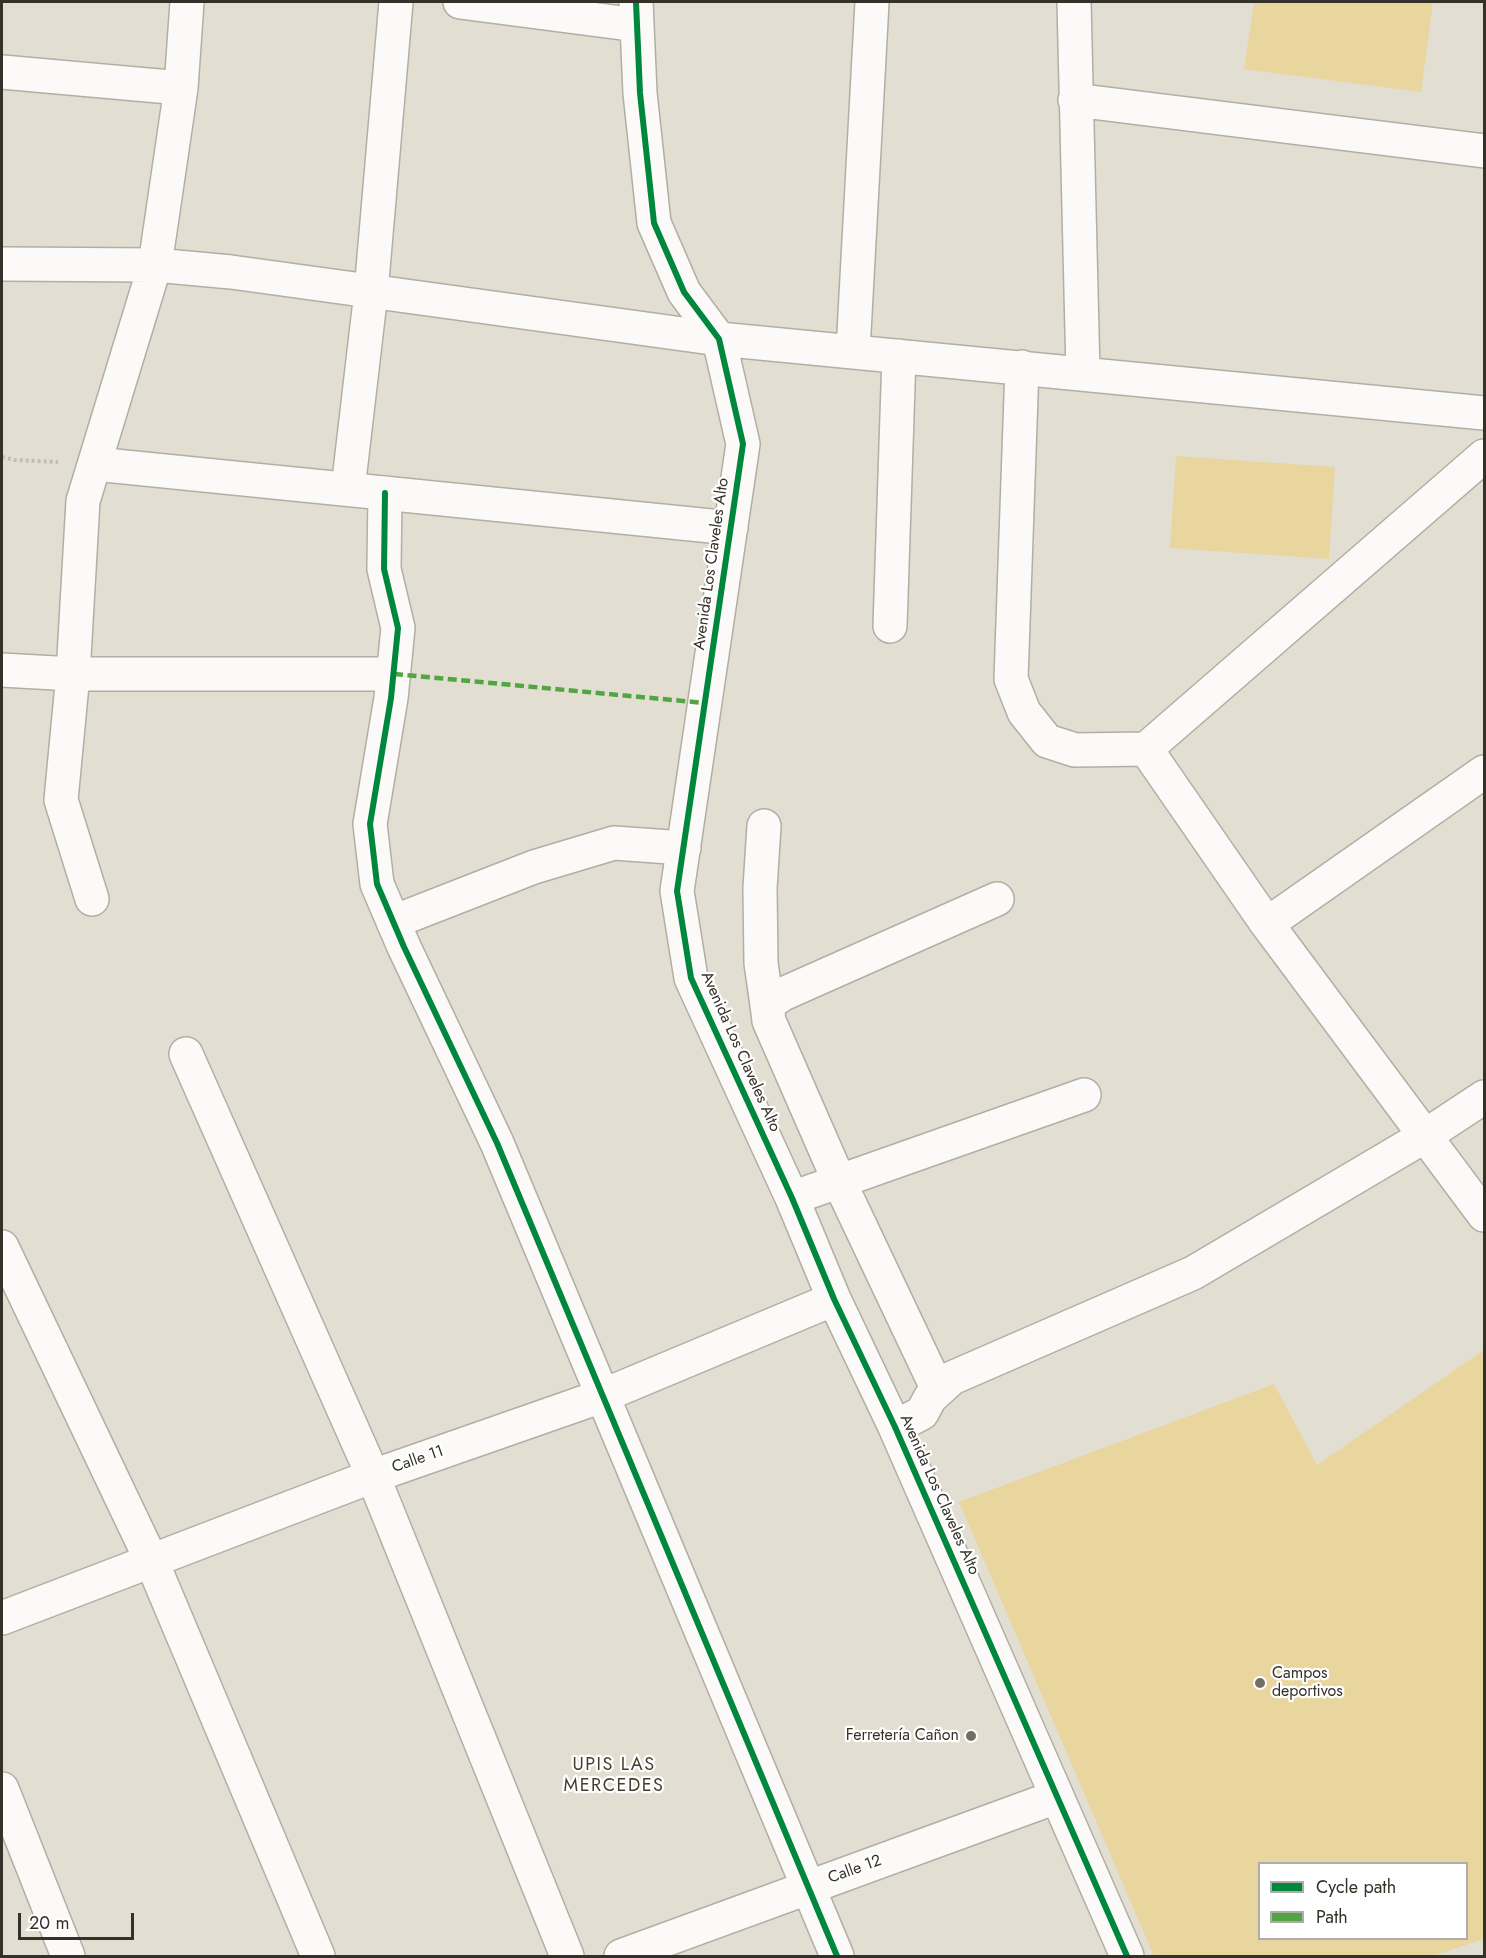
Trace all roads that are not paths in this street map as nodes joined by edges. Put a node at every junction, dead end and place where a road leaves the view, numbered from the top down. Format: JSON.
{"nodes":[{"id":1,"x":187,"y":2,"type":"edge"},
{"id":2,"x":396,"y":2,"type":"edge"},
{"id":3,"x":460,"y":2,"type":"edge"},
{"id":4,"x":872,"y":2,"type":"edge"},
{"id":5,"x":1074,"y":2,"type":"edge"},
{"id":6,"x":637,"y":13,"type":"edge"},
{"id":7,"x":2,"y":72,"type":"edge"},
{"id":8,"x":181,"y":88,"type":"junction"},
{"id":9,"x":1075,"y":100,"type":"junction"},
{"id":10,"x":1485,"y":151,"type":"edge"},
{"id":11,"x":2,"y":264,"type":"edge"},
{"id":12,"x":155,"y":266,"type":"junction"},
{"id":13,"x":371,"y":292,"type":"junction"},
{"id":14,"x":719,"y":339,"type":"junction"},
{"id":15,"x":853,"y":351,"type":"junction"},
{"id":16,"x":899,"y":356,"type":"junction"},
{"id":17,"x":1022,"y":367,"type":"junction"},
{"id":18,"x":1083,"y":373,"type":"junction"},
{"id":19,"x":1485,"y":413,"type":"edge"},
{"id":20,"x":1485,"y":456,"type":"edge"},
{"id":21,"x":95,"y":464,"type":"junction"},
{"id":22,"x":348,"y":489,"type":"junction"},
{"id":23,"x":385,"y":493,"type":"junction"},
{"id":24,"x":731,"y":528,"type":"junction"},
{"id":25,"x":890,"y":626,"type":"dead end"},
{"id":26,"x":2,"y":670,"type":"edge"},
{"id":27,"x":73,"y":674,"type":"junction"},
{"id":28,"x":394,"y":674,"type":"junction"},
{"id":29,"x":1146,"y":749,"type":"junction"},
{"id":30,"x":1485,"y":772,"type":"edge"},
{"id":31,"x":764,"y":826,"type":"dead end"},
{"id":32,"x":684,"y":848,"type":"junction"},
{"id":33,"x":92,"y":899,"type":"dead end"},
{"id":34,"x":997,"y":899,"type":"dead end"},
{"id":35,"x":393,"y":922,"type":"junction"},
{"id":36,"x":1267,"y":924,"type":"junction"},
{"id":37,"x":767,"y":1005,"type":"junction"},
{"id":38,"x":186,"y":1054,"type":"dead end"},
{"id":39,"x":1084,"y":1095,"type":"dead end"},
{"id":40,"x":1485,"y":1097,"type":"edge"},
{"id":41,"x":816,"y":1129,"type":"junction"},
{"id":42,"x":1425,"y":1136,"type":"junction"},
{"id":43,"x":770,"y":1151,"type":"junction"},
{"id":44,"x":839,"y":1182,"type":"junction"},
{"id":45,"x":792,"y":1198,"type":"junction"},
{"id":46,"x":1485,"y":1215,"type":"edge"},
{"id":47,"x":2,"y":1247,"type":"edge"},
{"id":48,"x":834,"y":1299,"type":"junction"},
{"id":49,"x":938,"y":1390,"type":"junction"},
{"id":50,"x":602,"y":1396,"type":"junction"},
{"id":51,"x":895,"y":1427,"type":"junction"},
{"id":52,"x":373,"y":1476,"type":"junction"},
{"id":53,"x":152,"y":1562,"type":"junction"},
{"id":54,"x":2,"y":1618,"type":"edge"},
{"id":55,"x":2,"y":1790,"type":"edge"},
{"id":56,"x":1056,"y":1797,"type":"junction"},
{"id":57,"x":808,"y":1888,"type":"junction"},
{"id":58,"x":68,"y":1956,"type":"edge"},
{"id":59,"x":318,"y":1956,"type":"edge"},
{"id":60,"x":567,"y":1956,"type":"edge"},
{"id":61,"x":621,"y":1956,"type":"edge"},
{"id":62,"x":837,"y":1956,"type":"edge"},
{"id":63,"x":1127,"y":1956,"type":"edge"}],
"edges":[{"from":1,"to":8,"type":"street"},
{"from":2,"to":13,"type":"street"},
{"from":3,"to":6,"type":"street"},
{"from":4,"to":15,"type":"street"},
{"from":5,"to":9,"type":"street"},
{"from":6,"to":14,"type":"street","name":"Avenida Los Claveles Alto"},
{"from":7,"to":8,"type":"street"},
{"from":8,"to":12,"type":"street"},
{"from":9,"to":10,"type":"street"},
{"from":9,"to":18,"type":"street"},
{"from":11,"to":12,"type":"street"},
{"from":12,"to":13,"type":"street"},
{"from":12,"to":21,"type":"street"},
{"from":13,"to":14,"type":"street"},
{"from":13,"to":22,"type":"street"},
{"from":14,"to":15,"type":"street"},
{"from":14,"to":24,"type":"street","name":"Avenida Los Claveles Alto"},
{"from":15,"to":16,"type":"street"},
{"from":16,"to":17,"type":"street"},
{"from":16,"to":25,"type":"street"},
{"from":17,"to":18,"type":"street"},
{"from":17,"to":29,"type":"street"},
{"from":18,"to":19,"type":"street"},
{"from":20,"to":29,"type":"street"},
{"from":21,"to":22,"type":"street"},
{"from":21,"to":27,"type":"street"},
{"from":22,"to":23,"type":"street"},
{"from":23,"to":24,"type":"street"},
{"from":23,"to":28,"type":"street"},
{"from":24,"to":32,"type":"street","name":"Avenida Los Claveles Alto"},
{"from":26,"to":27,"type":"street"},
{"from":27,"to":28,"type":"street"},
{"from":27,"to":33,"type":"street"},
{"from":28,"to":35,"type":"street"},
{"from":29,"to":36,"type":"street"},
{"from":30,"to":36,"type":"street"},
{"from":31,"to":37,"type":"street"},
{"from":32,"to":35,"type":"street"},
{"from":32,"to":43,"type":"street","name":"Avenida Los Claveles Alto"},
{"from":34,"to":37,"type":"street"},
{"from":35,"to":50,"type":"street"},
{"from":36,"to":42,"type":"street"},
{"from":37,"to":41,"type":"street"},
{"from":38,"to":52,"type":"street"},
{"from":39,"to":44,"type":"street"},
{"from":40,"to":42,"type":"street"},
{"from":41,"to":43,"type":"street"},
{"from":41,"to":44,"type":"street"},
{"from":42,"to":46,"type":"street"},
{"from":42,"to":49,"type":"street"},
{"from":43,"to":45,"type":"street","name":"Avenida Los Claveles Alto"},
{"from":44,"to":45,"type":"street"},
{"from":44,"to":49,"type":"street"},
{"from":45,"to":48,"type":"street","name":"Avenida Los Claveles Alto"},
{"from":47,"to":53,"type":"street"},
{"from":48,"to":50,"type":"street","name":"Calle 11"},
{"from":48,"to":51,"type":"street","name":"Avenida Los Claveles Alto"},
{"from":49,"to":51,"type":"street"},
{"from":50,"to":52,"type":"street","name":"Calle 11"},
{"from":50,"to":57,"type":"street"},
{"from":51,"to":56,"type":"street","name":"Avenida Los Claveles Alto"},
{"from":52,"to":53,"type":"street","name":"Calle 11"},
{"from":52,"to":60,"type":"street"},
{"from":53,"to":54,"type":"street","name":"Calle 11"},
{"from":53,"to":59,"type":"street"},
{"from":55,"to":58,"type":"street"},
{"from":56,"to":57,"type":"street","name":"Calle 12"},
{"from":56,"to":63,"type":"street","name":"Avenida Los Claveles Alto"},
{"from":57,"to":61,"type":"street","name":"Calle 12"},
{"from":57,"to":62,"type":"street"}]}
